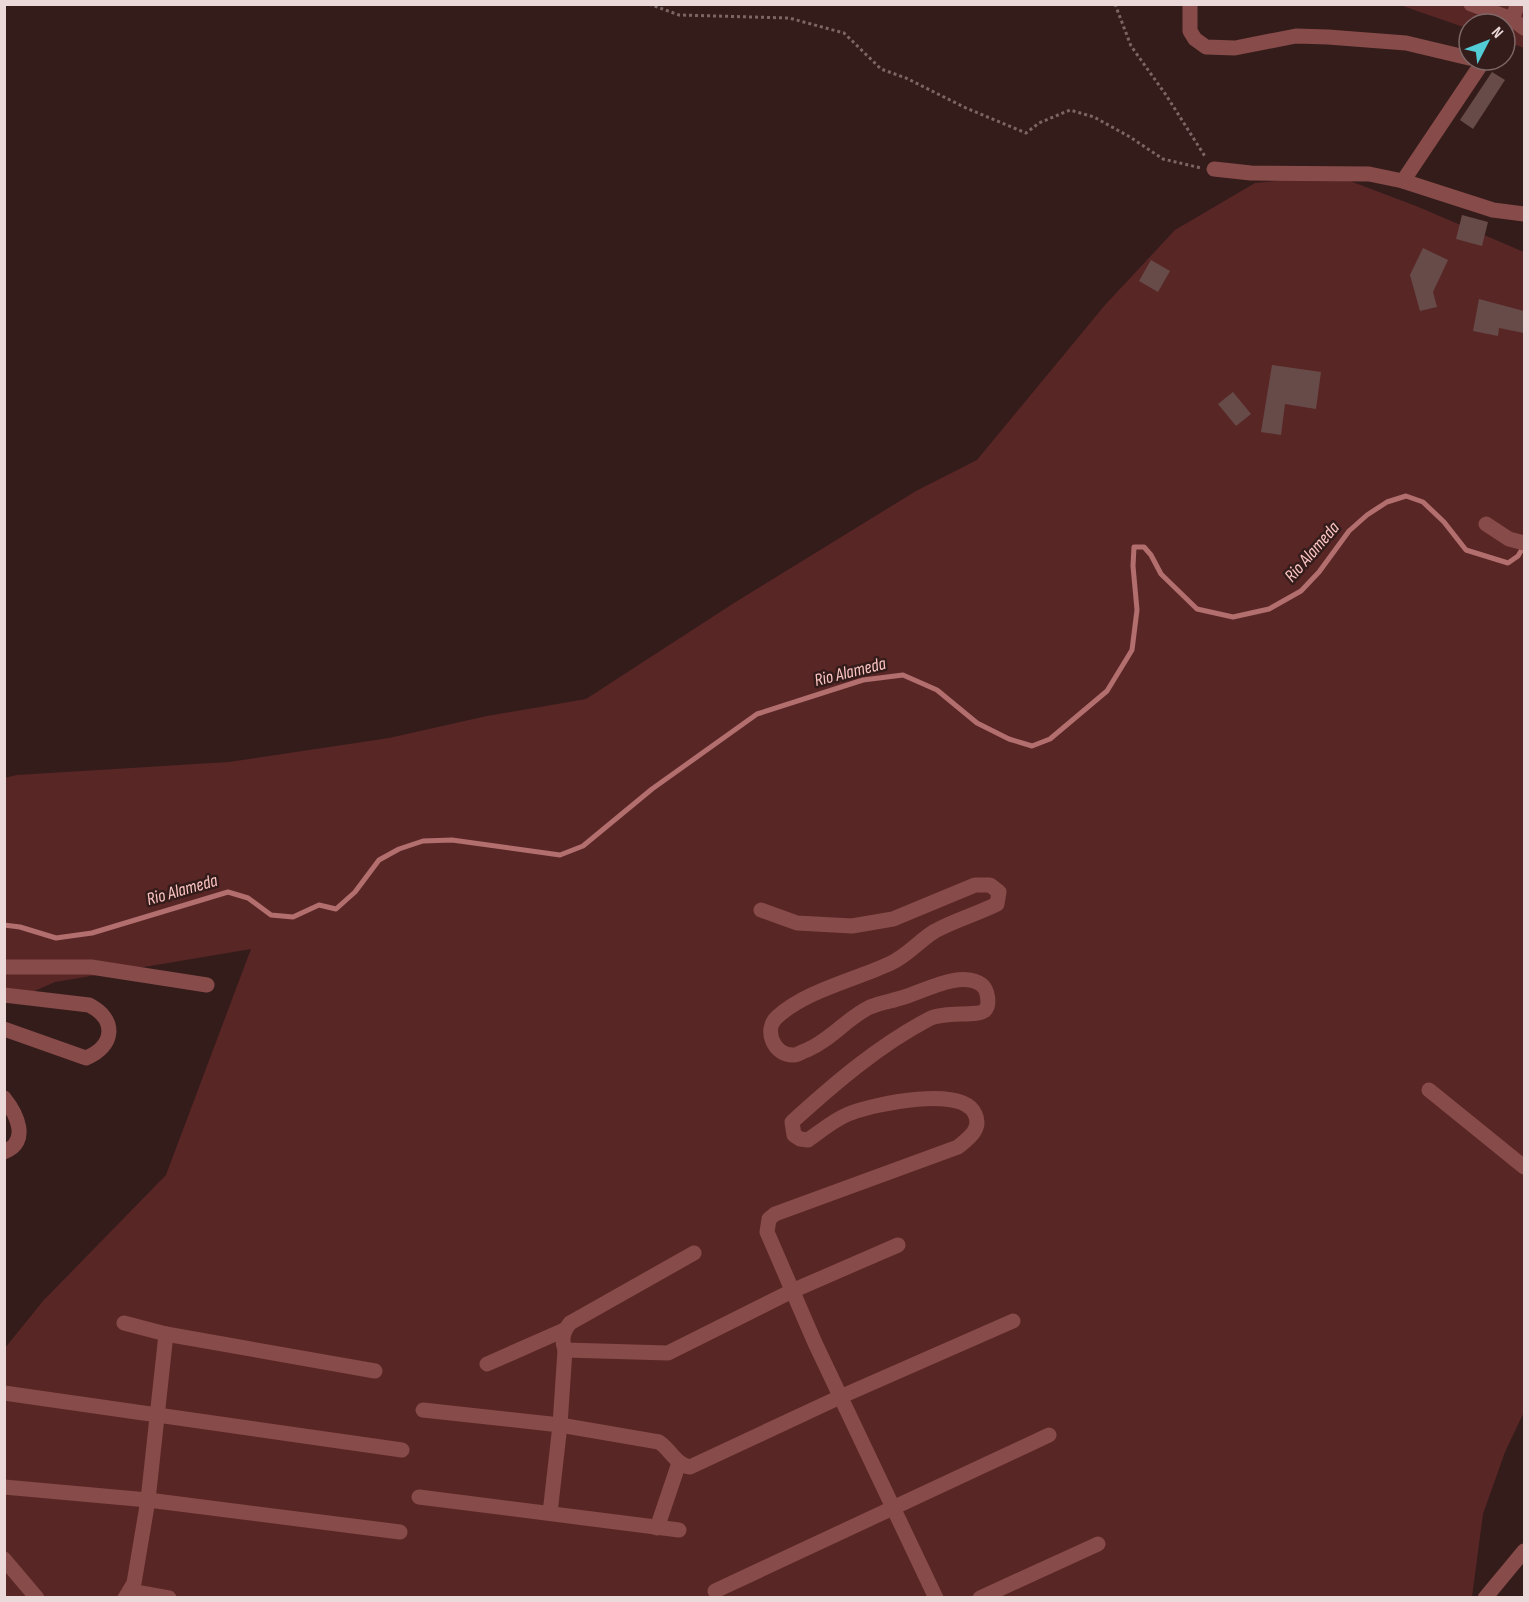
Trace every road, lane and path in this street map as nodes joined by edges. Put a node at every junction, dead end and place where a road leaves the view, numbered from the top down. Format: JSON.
{"nodes":[{"id":1,"x":649,"y":4,"type":"edge"},
{"id":2,"x":1115,"y":4,"type":"edge"},
{"id":3,"x":1190,"y":4,"type":"edge"},
{"id":4,"x":1471,"y":4,"type":"edge"},
{"id":5,"x":1496,"y":12,"type":"edge"},
{"id":6,"x":1457,"y":55,"type":"edge"},
{"id":7,"x":1470,"y":72,"type":"edge"},
{"id":8,"x":1214,"y":170,"type":"junction"},
{"id":9,"x":1402,"y":181,"type":"junction"},
{"id":10,"x":1524,"y":214,"type":"edge"},
{"id":11,"x":1486,"y":524,"type":"dead end"},
{"id":12,"x":1524,"y":543,"type":"edge"},
{"id":13,"x":761,"y":910,"type":"dead end"},
{"id":14,"x":4,"y":967,"type":"edge"},
{"id":15,"x":207,"y":985,"type":"dead end"},
{"id":16,"x":4,"y":995,"type":"edge"},
{"id":17,"x":4,"y":1029,"type":"edge"},
{"id":18,"x":1429,"y":1090,"type":"dead end"},
{"id":19,"x":4,"y":1098,"type":"edge"},
{"id":20,"x":4,"y":1152,"type":"edge"},
{"id":21,"x":1524,"y":1167,"type":"edge"},
{"id":22,"x":898,"y":1245,"type":"dead end"},
{"id":23,"x":694,"y":1253,"type":"dead end"},
{"id":24,"x":792,"y":1291,"type":"junction"},
{"id":25,"x":1013,"y":1322,"type":"dead end"},
{"id":26,"x":124,"y":1323,"type":"dead end"},
{"id":27,"x":564,"y":1330,"type":"junction"},
{"id":28,"x":166,"y":1334,"type":"junction"},
{"id":29,"x":565,"y":1350,"type":"junction"},
{"id":30,"x":487,"y":1364,"type":"dead end"},
{"id":31,"x":375,"y":1371,"type":"dead end"},
{"id":32,"x":4,"y":1393,"type":"edge"},
{"id":33,"x":840,"y":1397,"type":"junction"},
{"id":34,"x":423,"y":1410,"type":"dead end"},
{"id":35,"x":158,"y":1415,"type":"junction"},
{"id":36,"x":560,"y":1425,"type":"junction"},
{"id":37,"x":1049,"y":1435,"type":"dead end"},
{"id":38,"x":402,"y":1450,"type":"dead end"},
{"id":39,"x":679,"y":1462,"type":"junction"},
{"id":40,"x":4,"y":1487,"type":"edge"},
{"id":41,"x":419,"y":1497,"type":"dead end"},
{"id":42,"x":148,"y":1500,"type":"junction"},
{"id":43,"x":893,"y":1508,"type":"junction"},
{"id":44,"x":550,"y":1513,"type":"junction"},
{"id":45,"x":657,"y":1528,"type":"junction"},
{"id":46,"x":679,"y":1530,"type":"dead end"},
{"id":47,"x":400,"y":1532,"type":"dead end"},
{"id":48,"x":1098,"y":1544,"type":"dead end"},
{"id":49,"x":1524,"y":1551,"type":"edge"},
{"id":50,"x":4,"y":1559,"type":"edge"},
{"id":51,"x":715,"y":1591,"type":"dead end"},
{"id":52,"x":127,"y":1594,"type":"edge"},
{"id":53,"x":37,"y":1598,"type":"edge"},
{"id":54,"x":169,"y":1598,"type":"edge"},
{"id":55,"x":936,"y":1598,"type":"edge"},
{"id":56,"x":980,"y":1598,"type":"edge"},
{"id":57,"x":1485,"y":1598,"type":"edge"}],
"edges":[{"from":1,"to":8,"type":"path"},
{"from":2,"to":8,"type":"path"},
{"from":3,"to":6,"type":"street"},
{"from":4,"to":5,"type":"street"},
{"from":7,"to":9,"type":"street"},
{"from":8,"to":9,"type":"street"},
{"from":9,"to":10,"type":"street"},
{"from":11,"to":12,"type":"street"},
{"from":13,"to":24,"type":"street"},
{"from":14,"to":15,"type":"street"},
{"from":16,"to":17,"type":"street"},
{"from":18,"to":21,"type":"street"},
{"from":19,"to":20,"type":"street"},
{"from":22,"to":24,"type":"street"},
{"from":23,"to":27,"type":"street"},
{"from":24,"to":29,"type":"street"},
{"from":24,"to":33,"type":"street"},
{"from":25,"to":33,"type":"street"},
{"from":26,"to":28,"type":"street"},
{"from":27,"to":29,"type":"street"},
{"from":27,"to":30,"type":"street"},
{"from":28,"to":31,"type":"street"},
{"from":28,"to":35,"type":"street"},
{"from":29,"to":36,"type":"street"},
{"from":32,"to":35,"type":"street"},
{"from":33,"to":39,"type":"street"},
{"from":33,"to":43,"type":"street"},
{"from":34,"to":36,"type":"street"},
{"from":35,"to":38,"type":"street"},
{"from":35,"to":42,"type":"street"},
{"from":36,"to":39,"type":"street"},
{"from":36,"to":44,"type":"street"},
{"from":37,"to":43,"type":"street"},
{"from":39,"to":45,"type":"street"},
{"from":40,"to":42,"type":"street"},
{"from":41,"to":44,"type":"street"},
{"from":42,"to":47,"type":"street"},
{"from":42,"to":52,"type":"street"},
{"from":43,"to":51,"type":"street"},
{"from":43,"to":55,"type":"street"},
{"from":44,"to":45,"type":"street"},
{"from":45,"to":46,"type":"street"},
{"from":48,"to":56,"type":"street"},
{"from":49,"to":57,"type":"street"},
{"from":50,"to":53,"type":"street"},
{"from":52,"to":54,"type":"street"}]}
